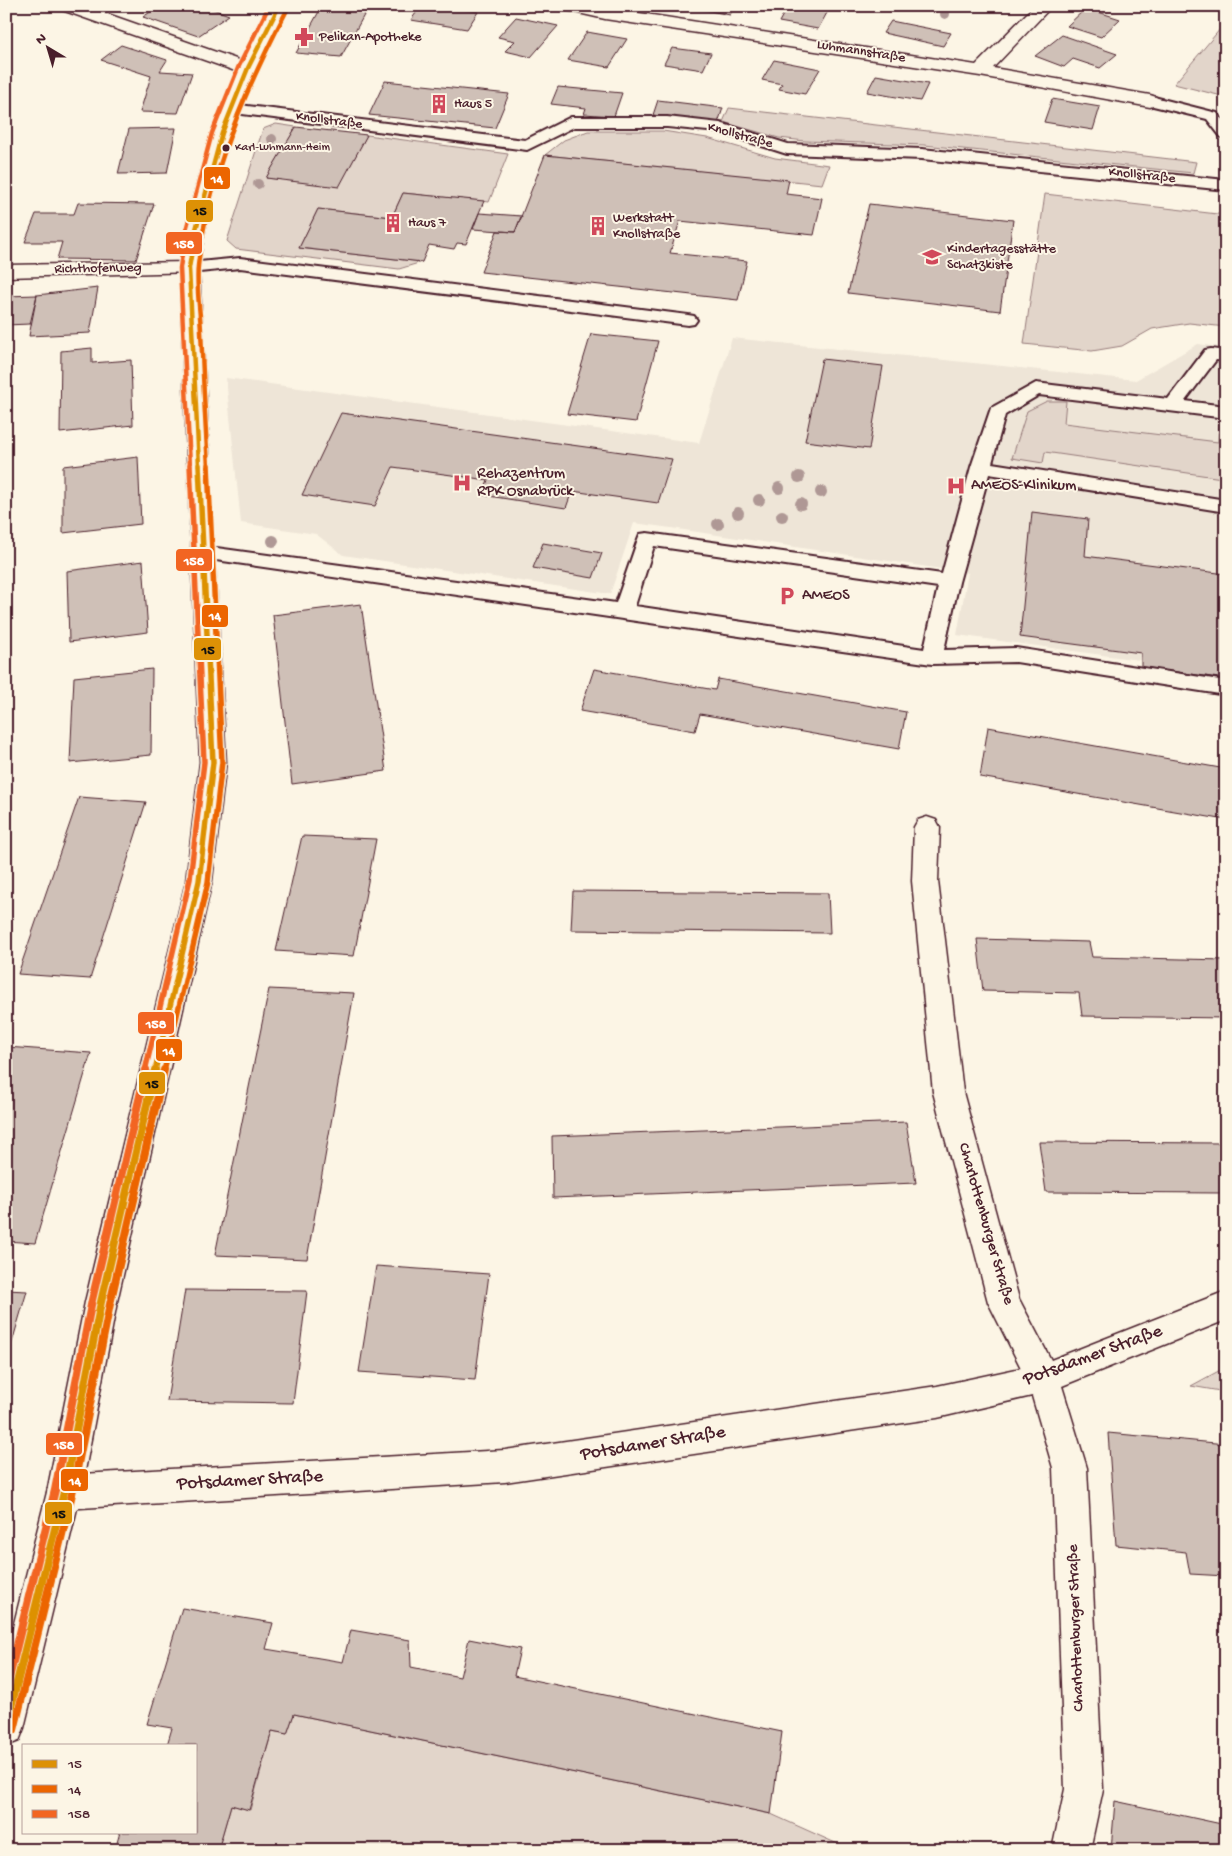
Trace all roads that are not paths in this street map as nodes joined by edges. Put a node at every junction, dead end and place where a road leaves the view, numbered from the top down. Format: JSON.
{"nodes":[{"id":1,"x":68,"y":6,"type":"edge"},
{"id":2,"x":279,"y":6,"type":"edge"},
{"id":3,"x":571,"y":6,"type":"edge"},
{"id":4,"x":1044,"y":6,"type":"edge"},
{"id":5,"x":247,"y":69,"type":"junction"},
{"id":6,"x":980,"y":71,"type":"junction"},
{"id":7,"x":1150,"y":101,"type":"joint"},
{"id":8,"x":231,"y":108,"type":"junction"},
{"id":9,"x":1219,"y":114,"type":"edge"},
{"id":10,"x":1226,"y":134,"type":"edge"},
{"id":11,"x":1226,"y":185,"type":"edge"},
{"id":12,"x":189,"y":268,"type":"junction"},
{"id":13,"x":6,"y":271,"type":"edge"},
{"id":14,"x":688,"y":320,"type":"dead end"},
{"id":15,"x":1226,"y":356,"type":"edge"},
{"id":16,"x":1172,"y":406,"type":"junction"},
{"id":17,"x":1226,"y":412,"type":"edge"},
{"id":18,"x":980,"y":467,"type":"junction"},
{"id":19,"x":1226,"y":506,"type":"edge"},
{"id":20,"x":202,"y":552,"type":"junction"},
{"id":21,"x":949,"y":582,"type":"junction"},
{"id":22,"x":623,"y":611,"type":"junction"},
{"id":23,"x":932,"y":658,"type":"junction"},
{"id":24,"x":1226,"y":688,"type":"edge"},
{"id":25,"x":927,"y":828,"type":"dead end"},
{"id":26,"x":1226,"y":1305,"type":"edge"},
{"id":27,"x":1043,"y":1378,"type":"junction"},
{"id":28,"x":64,"y":1492,"type":"junction"},
{"id":29,"x":6,"y":1728,"type":"edge"},
{"id":30,"x":1071,"y":1850,"type":"edge"}],
"edges":[{"from":1,"to":5,"type":"street"},
{"from":2,"to":5,"type":"street"},
{"from":3,"to":6,"type":"street","name":"Luhmannstraße"},
{"from":4,"to":6,"type":"street"},
{"from":5,"to":8,"type":"street"},
{"from":6,"to":7,"type":"street","name":"Luhmannstraße"},
{"from":7,"to":9,"type":"lane"},
{"from":8,"to":11,"type":"lane","name":"Knollstraße"},
{"from":8,"to":12,"type":"street"},
{"from":9,"to":10,"type":"lane"},
{"from":12,"to":13,"type":"street","name":"Richthofenweg"},
{"from":12,"to":14,"type":"lane"},
{"from":12,"to":20,"type":"street"},
{"from":15,"to":16,"type":"lane"},
{"from":16,"to":17,"type":"lane"},
{"from":16,"to":18,"type":"lane"},
{"from":18,"to":19,"type":"lane"},
{"from":18,"to":21,"type":"lane"},
{"from":20,"to":22,"type":"lane"},
{"from":20,"to":28,"type":"street"},
{"from":21,"to":22,"type":"lane"},
{"from":21,"to":23,"type":"lane"},
{"from":22,"to":23,"type":"lane"},
{"from":23,"to":24,"type":"lane"},
{"from":25,"to":27,"type":"street","name":"Charlottenburger Straße"},
{"from":26,"to":27,"type":"street","name":"Potsdamer Straße"},
{"from":27,"to":28,"type":"street","name":"Potsdamer Straße"},
{"from":27,"to":30,"type":"street","name":"Charlottenburger Straße"},
{"from":28,"to":29,"type":"street"}]}
